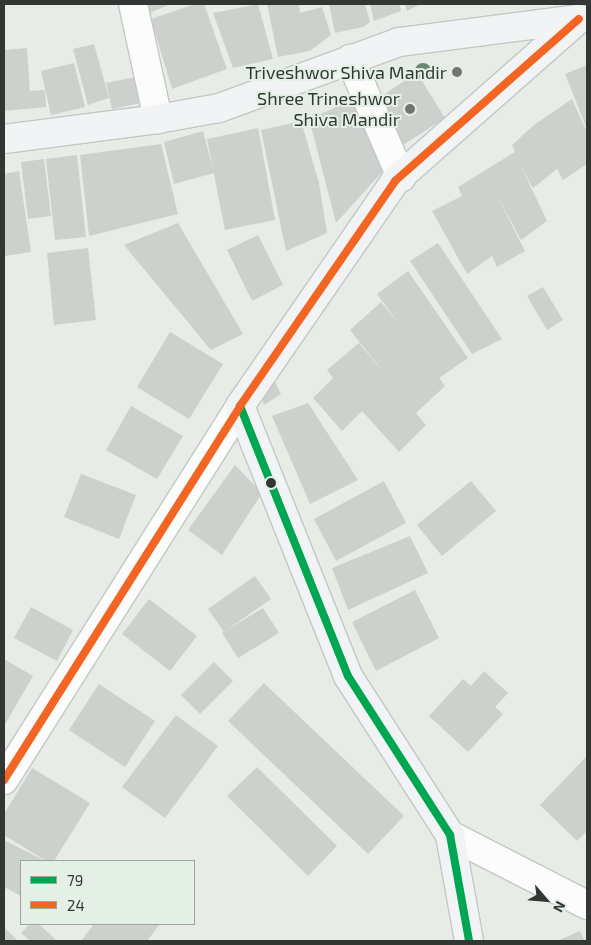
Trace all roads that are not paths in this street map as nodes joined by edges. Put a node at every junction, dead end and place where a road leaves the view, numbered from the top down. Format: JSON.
{"nodes":[{"id":1,"x":133,"y":4,"type":"edge"},
{"id":2,"x":583,"y":17,"type":"edge"},
{"id":3,"x":350,"y":60,"type":"junction"},
{"id":4,"x":158,"y":119,"type":"junction"},
{"id":5,"x":4,"y":140,"type":"edge"},
{"id":6,"x":401,"y":177,"type":"junction"},
{"id":7,"x":240,"y":406,"type":"junction"},
{"id":8,"x":4,"y":780,"type":"edge"},
{"id":9,"x":450,"y":835,"type":"junction"},
{"id":10,"x":587,"y":905,"type":"edge"},
{"id":11,"x":469,"y":941,"type":"edge"}],
"edges":[{"from":1,"to":4,"type":"street"},
{"from":2,"to":3,"type":"main road"},
{"from":2,"to":6,"type":"main road"},
{"from":3,"to":4,"type":"main road"},
{"from":3,"to":6,"type":"street"},
{"from":4,"to":5,"type":"main road"},
{"from":6,"to":7,"type":"main road"},
{"from":7,"to":8,"type":"street"},
{"from":7,"to":9,"type":"main road"},
{"from":9,"to":10,"type":"street"},
{"from":9,"to":11,"type":"main road"}]}
